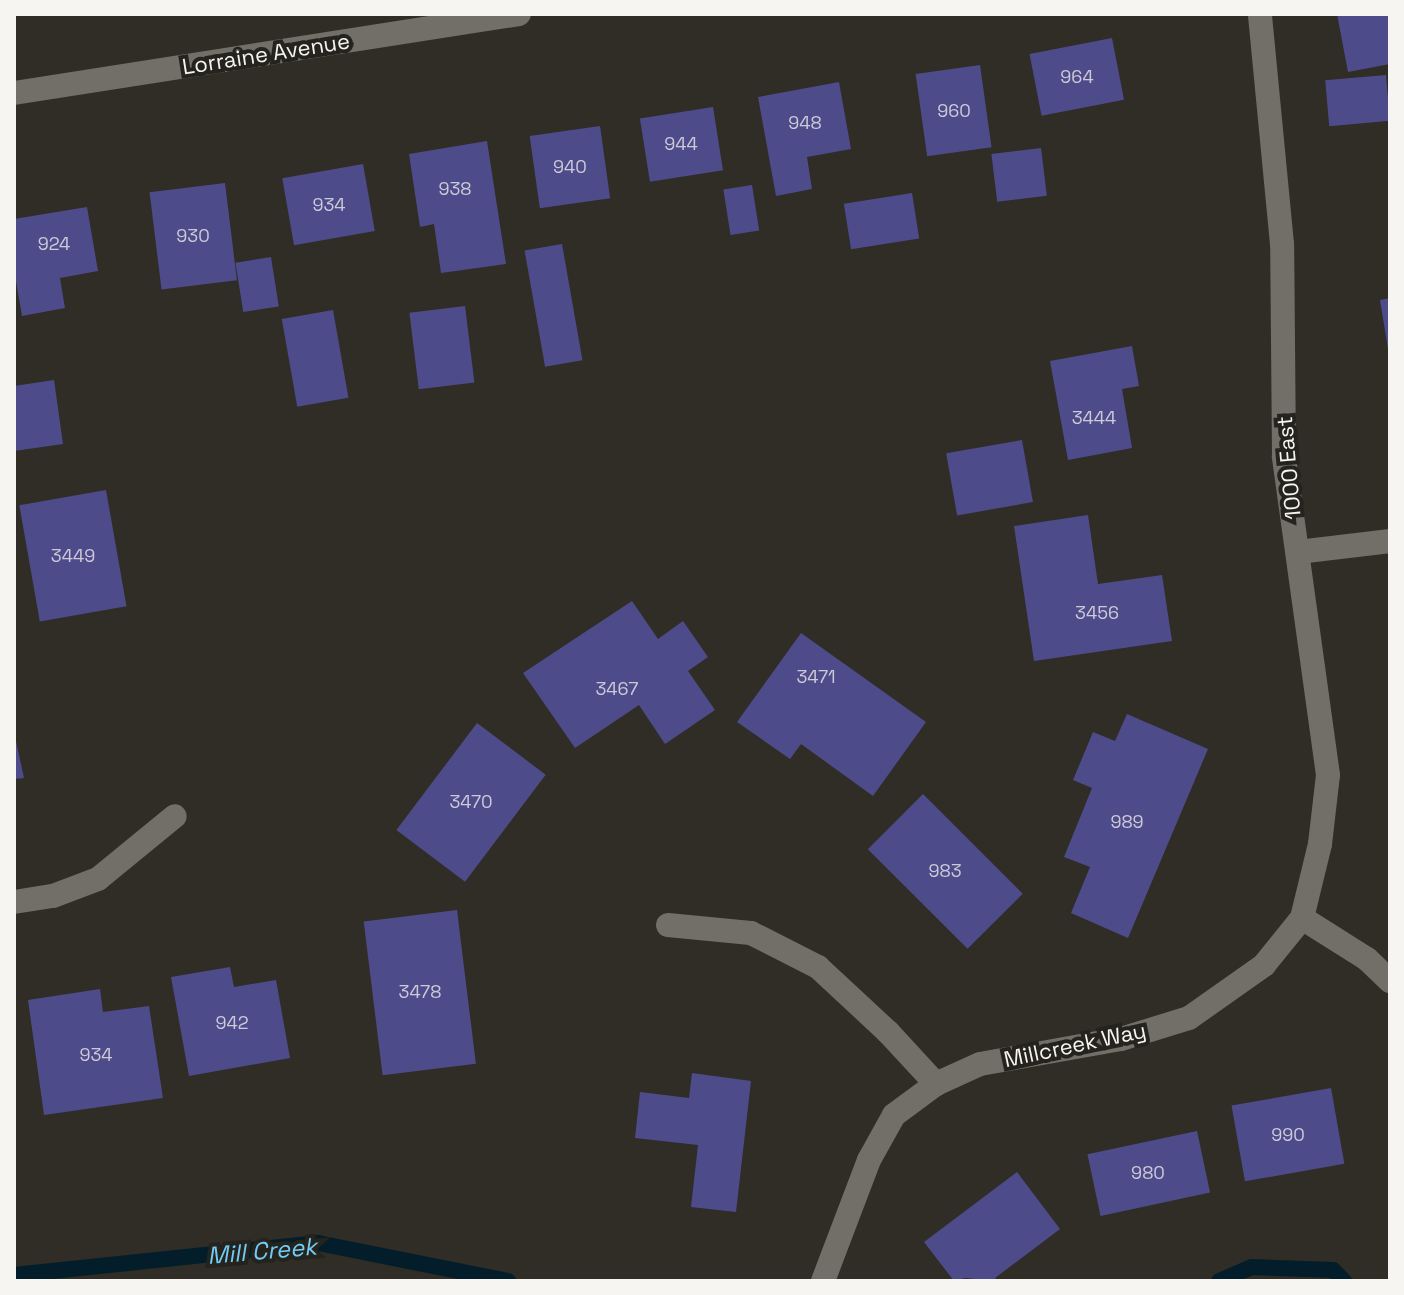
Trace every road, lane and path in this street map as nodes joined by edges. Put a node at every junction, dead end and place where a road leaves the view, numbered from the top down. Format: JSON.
{"nodes":[{"id":1,"x":519,"y":14,"type":"edge"},
{"id":2,"x":1260,"y":14,"type":"edge"},
{"id":3,"x":14,"y":93,"type":"edge"},
{"id":4,"x":1390,"y":541,"type":"edge"},
{"id":5,"x":1298,"y":552,"type":"junction"},
{"id":6,"x":175,"y":816,"type":"dead end"},
{"id":7,"x":14,"y":902,"type":"edge"},
{"id":8,"x":1302,"y":918,"type":"junction"},
{"id":9,"x":668,"y":925,"type":"dead end"},
{"id":10,"x":1390,"y":981,"type":"edge"},
{"id":11,"x":936,"y":1084,"type":"junction"},
{"id":12,"x":823,"y":1281,"type":"edge"}],
"edges":[{"from":1,"to":3,"type":"street","name":"Lorraine Avenue"},
{"from":2,"to":5,"type":"street","name":"1000 East"},
{"from":4,"to":5,"type":"street"},
{"from":5,"to":8,"type":"street","name":"1000 East"},
{"from":6,"to":7,"type":"street"},
{"from":8,"to":10,"type":"street"},
{"from":8,"to":11,"type":"street","name":"Millcreek Way"},
{"from":9,"to":11,"type":"street"},
{"from":11,"to":12,"type":"street","name":"Millcreek Way"}]}
